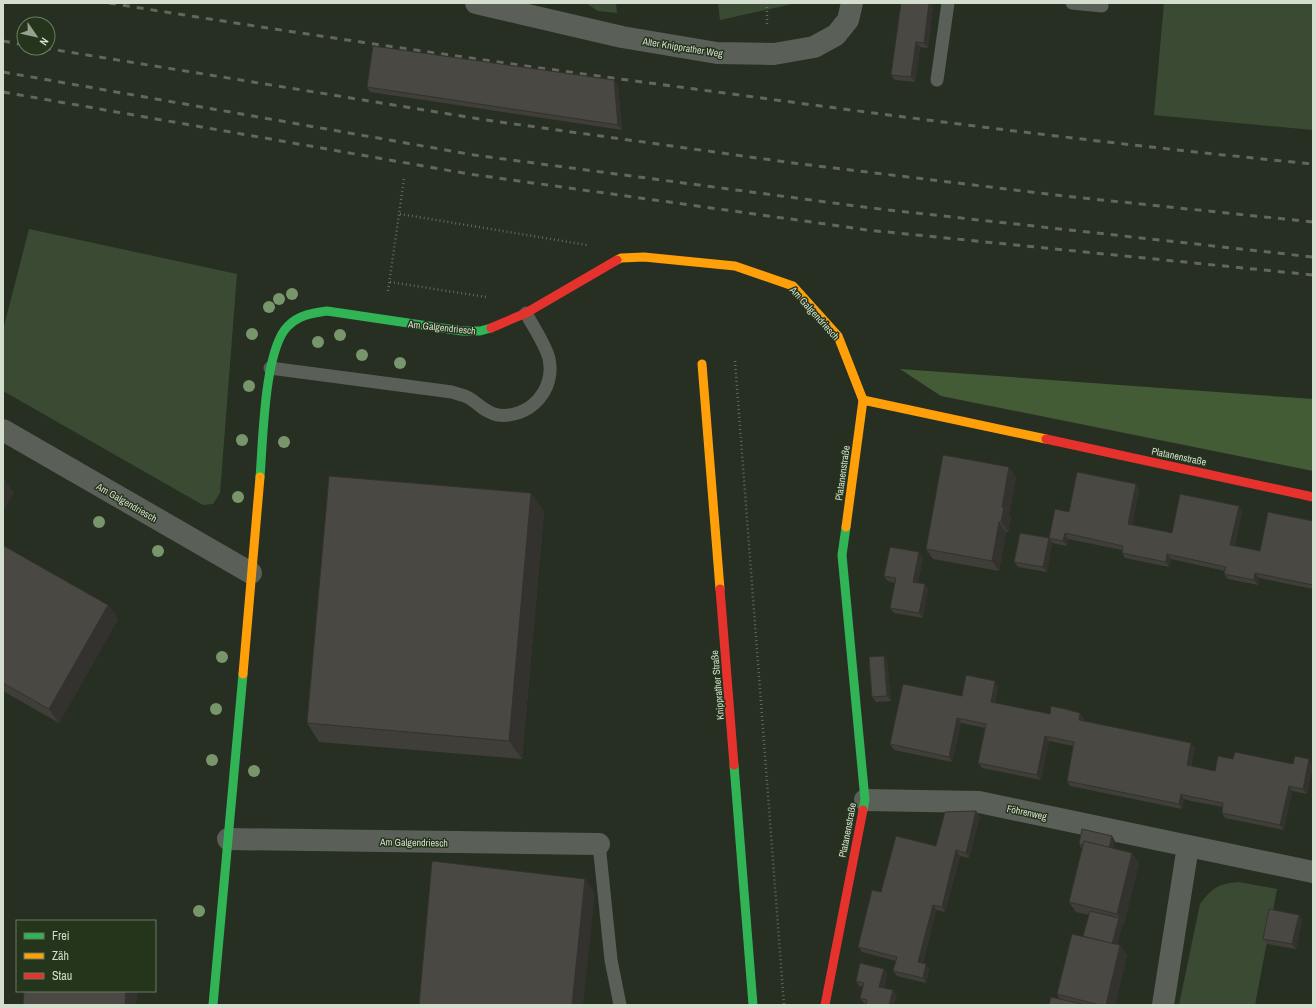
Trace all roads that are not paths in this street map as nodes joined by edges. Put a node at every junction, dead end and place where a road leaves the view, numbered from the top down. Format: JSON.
{"nodes":[{"id":1,"x":852,"y":3,"type":"edge"},
{"id":2,"x":948,"y":3,"type":"edge"},
{"id":3,"x":1072,"y":3,"type":"edge"},
{"id":4,"x":487,"y":4,"type":"edge"},
{"id":5,"x":1102,"y":6,"type":"dead end"},
{"id":6,"x":937,"y":80,"type":"dead end"},
{"id":7,"x":526,"y":312,"type":"junction"},
{"id":8,"x":702,"y":364,"type":"dead end"},
{"id":9,"x":270,"y":368,"type":"junction"},
{"id":10,"x":863,"y":400,"type":"junction"},
{"id":11,"x":3,"y":430,"type":"edge"},
{"id":12,"x":1313,"y":497,"type":"edge"},
{"id":13,"x":251,"y":573,"type":"junction"},
{"id":14,"x":865,"y":800,"type":"junction"},
{"id":15,"x":228,"y":839,"type":"junction"},
{"id":16,"x":599,"y":844,"type":"joint"},
{"id":17,"x":1188,"y":846,"type":"junction"},
{"id":18,"x":1313,"y":872,"type":"edge"},
{"id":19,"x":213,"y":1005,"type":"edge"},
{"id":20,"x":620,"y":1005,"type":"edge"},
{"id":21,"x":753,"y":1005,"type":"edge"},
{"id":22,"x":825,"y":1005,"type":"edge"},
{"id":23,"x":1162,"y":1005,"type":"edge"}],
"edges":[{"from":1,"to":4,"type":"street","name":"Alter Knipprather Weg"},
{"from":2,"to":6,"type":"lane"},
{"from":3,"to":5,"type":"lane"},
{"from":7,"to":9,"type":"street","name":"Am Galgendriesch"},
{"from":7,"to":9,"type":"lane"},
{"from":7,"to":10,"type":"street","name":"Am Galgendriesch"},
{"from":8,"to":21,"type":"street","name":"Knipprather Straße"},
{"from":9,"to":13,"type":"street","name":"Am Galgendriesch"},
{"from":10,"to":12,"type":"street","name":"Platanenstraße"},
{"from":10,"to":14,"type":"street","name":"Platanenstraße"},
{"from":11,"to":13,"type":"street","name":"Am Galgendriesch"},
{"from":13,"to":15,"type":"street","name":"Am Galgendriesch"},
{"from":14,"to":17,"type":"street","name":"Föhrenweg"},
{"from":14,"to":22,"type":"street","name":"Platanenstraße"},
{"from":15,"to":16,"type":"street","name":"Am Galgendriesch"},
{"from":15,"to":19,"type":"street","name":"Am Galgendriesch"},
{"from":16,"to":20,"type":"lane"},
{"from":17,"to":18,"type":"street","name":"Föhrenweg"},
{"from":17,"to":23,"type":"street"}]}
